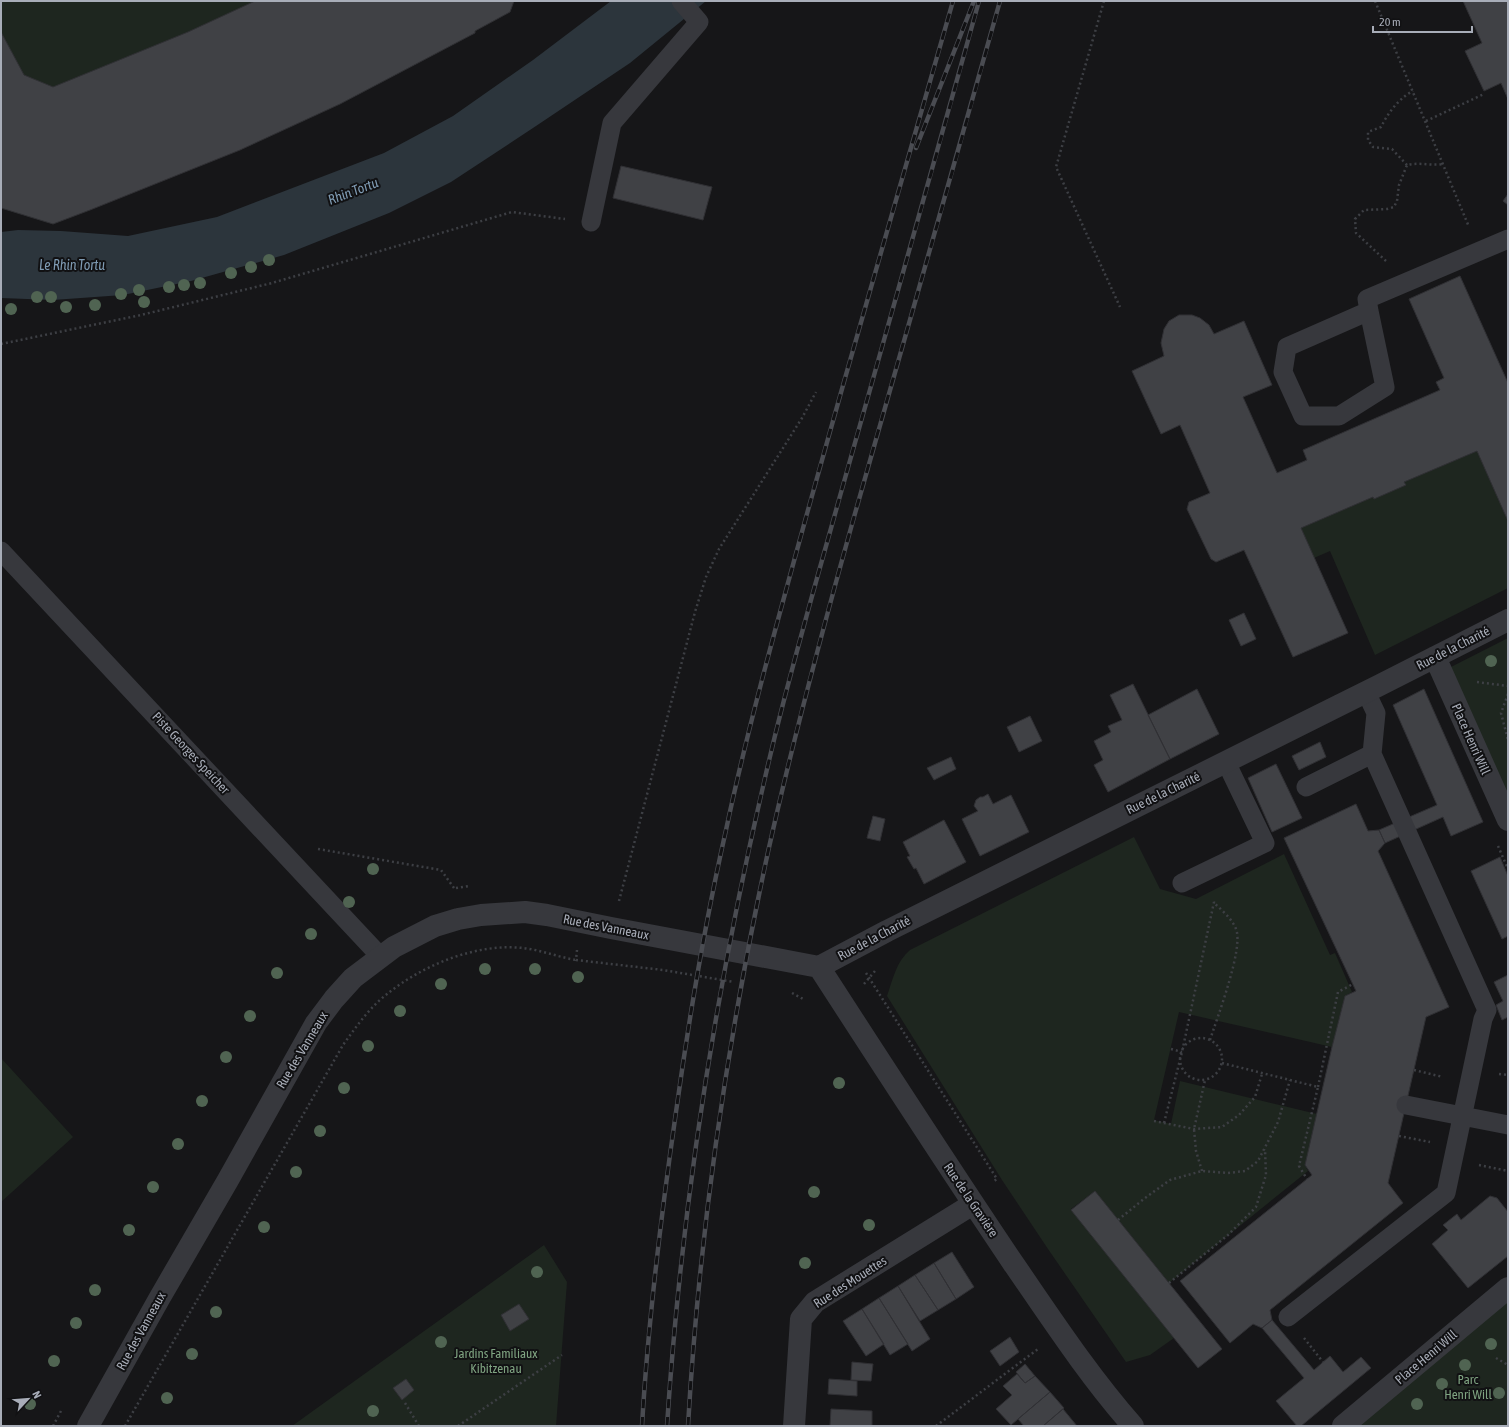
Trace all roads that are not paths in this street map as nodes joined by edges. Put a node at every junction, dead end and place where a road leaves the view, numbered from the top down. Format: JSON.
{"nodes":[{"id":1,"x":681,"y":1,"type":"edge"},
{"id":2,"x":591,"y":222,"type":"road end"},
{"id":3,"x":1508,"y":239,"type":"edge"},
{"id":4,"x":1369,"y":311,"type":"junction"},
{"id":5,"x":1,"y":551,"type":"edge"},
{"id":6,"x":1508,"y":620,"type":"edge"},
{"id":7,"x":1435,"y":657,"type":"junction"},
{"id":8,"x":1366,"y":692,"type":"junction"},
{"id":9,"x":1372,"y":754,"type":"junction"},
{"id":10,"x":1226,"y":762,"type":"junction"},
{"id":11,"x":1306,"y":787,"type":"dead end"},
{"id":12,"x":1508,"y":820,"type":"edge"},
{"id":13,"x":1182,"y":883,"type":"dead end"},
{"id":14,"x":380,"y":956,"type":"junction"},
{"id":15,"x":819,"y":967,"type":"junction"},
{"id":16,"x":1406,"y":1105,"type":"dead end"},
{"id":17,"x":1463,"y":1116,"type":"junction"},
{"id":18,"x":1508,"y":1124,"type":"edge"},
{"id":19,"x":971,"y":1200,"type":"junction"},
{"id":20,"x":1508,"y":1288,"type":"edge"},
{"id":21,"x":1288,"y":1317,"type":"dead end"},
{"id":22,"x":88,"y":1426,"type":"edge"},
{"id":23,"x":794,"y":1426,"type":"edge"},
{"id":24,"x":1133,"y":1426,"type":"edge"},
{"id":25,"x":1343,"y":1426,"type":"edge"}],
"edges":[{"from":1,"to":2,"type":"lane"},
{"from":3,"to":4,"type":"lane"},
{"from":4,"to":4,"type":"lane"},
{"from":5,"to":14,"type":"lane","name":"Piste Georges Speicher"},
{"from":6,"to":7,"type":"street","name":"Rue de la Charité"},
{"from":7,"to":8,"type":"street","name":"Rue de la Charité"},
{"from":7,"to":12,"type":"street","name":"Place Henri Will"},
{"from":8,"to":9,"type":"lane"},
{"from":8,"to":10,"type":"street","name":"Rue de la Charité"},
{"from":9,"to":11,"type":"lane"},
{"from":9,"to":17,"type":"lane"},
{"from":10,"to":13,"type":"lane"},
{"from":10,"to":15,"type":"street","name":"Rue de la Charité"},
{"from":14,"to":15,"type":"street","name":"Rue des Vanneaux"},
{"from":14,"to":22,"type":"street","name":"Rue des Vanneaux"},
{"from":15,"to":19,"type":"street","name":"Rue de la Gravière"},
{"from":16,"to":17,"type":"lane"},
{"from":17,"to":18,"type":"lane"},
{"from":17,"to":21,"type":"lane"},
{"from":19,"to":23,"type":"street","name":"Rue des Mouettes"},
{"from":19,"to":24,"type":"street","name":"Rue de la Gravière"},
{"from":20,"to":25,"type":"street","name":"Place Henri Will"}]}
